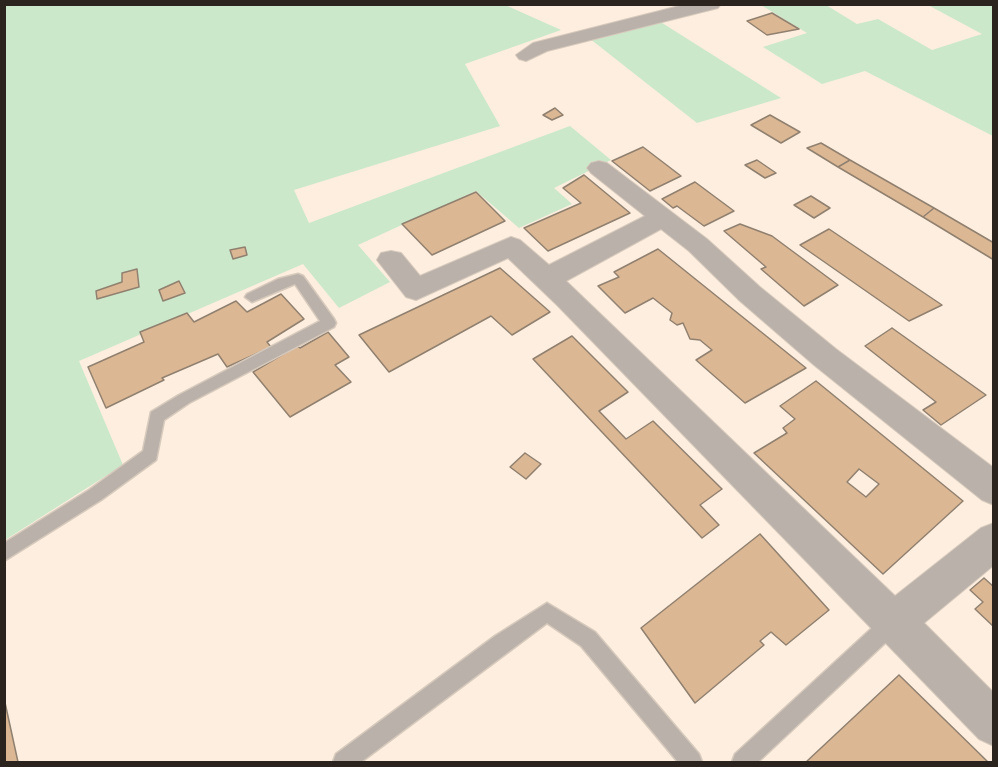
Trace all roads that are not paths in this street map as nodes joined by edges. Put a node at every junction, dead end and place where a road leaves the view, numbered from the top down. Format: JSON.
{"nodes":[{"id":1,"x":712,"y":4,"type":"edge"},
{"id":2,"x":526,"y":55,"type":"dead end"},
{"id":3,"x":599,"y":168,"type":"dead end"},
{"id":4,"x":662,"y":218,"type":"junction"},
{"id":5,"x":391,"y":260,"type":"dead end"},
{"id":6,"x":546,"y":279,"type":"junction"},
{"id":7,"x":252,"y":297,"type":"dead end"},
{"id":8,"x":993,"y":489,"type":"edge"},
{"id":9,"x":993,"y":541,"type":"edge"},
{"id":10,"x":4,"y":553,"type":"edge"},
{"id":11,"x":894,"y":622,"type":"junction"},
{"id":12,"x":993,"y":724,"type":"edge"},
{"id":13,"x":344,"y":762,"type":"edge"},
{"id":14,"x":691,"y":762,"type":"edge"},
{"id":15,"x":743,"y":762,"type":"edge"}],
"edges":[{"from":1,"to":2,"type":"street"},
{"from":3,"to":4,"type":"street"},
{"from":4,"to":6,"type":"street"},
{"from":4,"to":8,"type":"street"},
{"from":5,"to":6,"type":"street"},
{"from":6,"to":11,"type":"street"},
{"from":7,"to":10,"type":"lane"},
{"from":9,"to":11,"type":"street"},
{"from":11,"to":12,"type":"street"},
{"from":11,"to":15,"type":"lane"},
{"from":13,"to":14,"type":"lane"}]}
